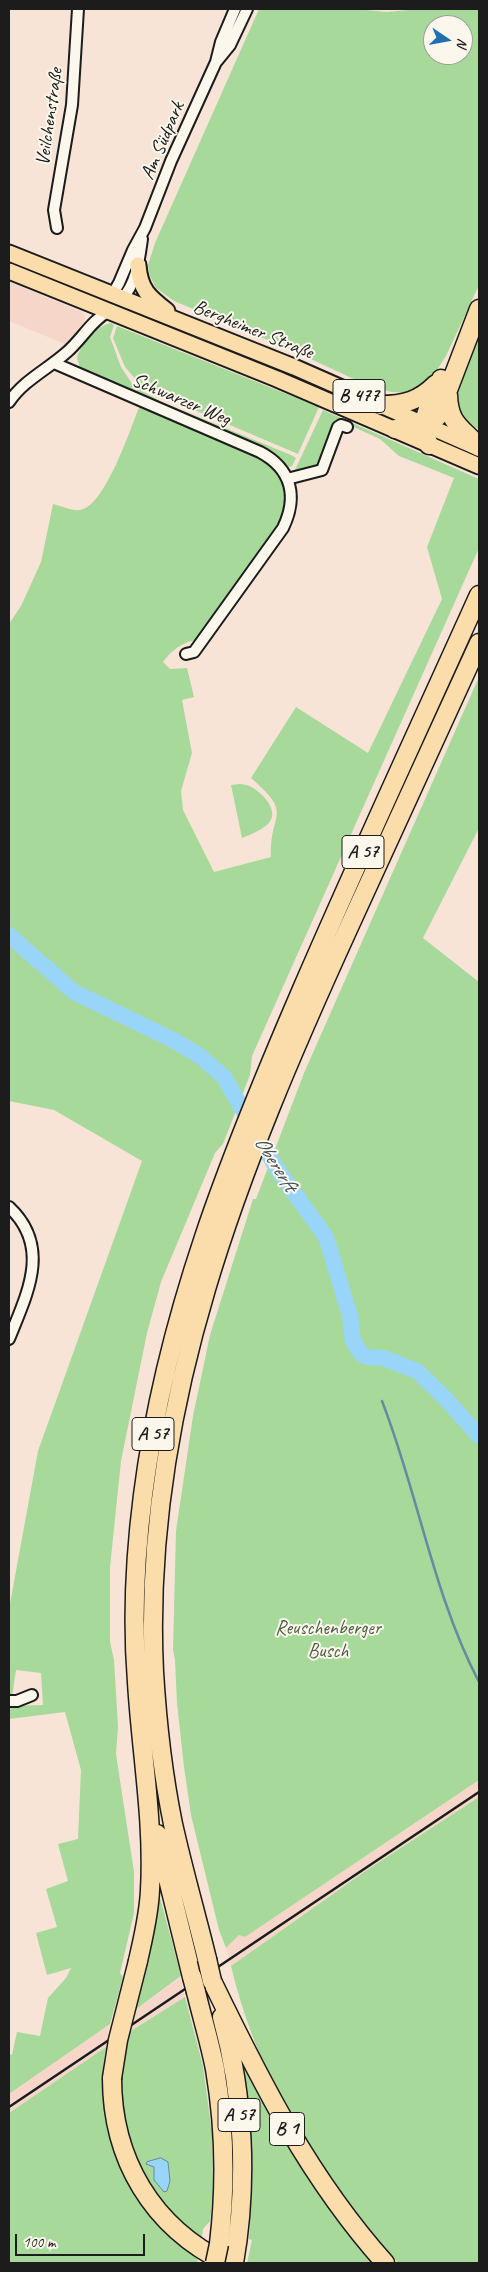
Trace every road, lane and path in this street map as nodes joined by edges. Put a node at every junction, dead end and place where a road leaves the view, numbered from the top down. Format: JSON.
{"nodes":[{"id":1,"x":78,"y":9,"type":"edge"},
{"id":2,"x":235,"y":9,"type":"edge"},
{"id":3,"x":247,"y":9,"type":"edge"},
{"id":4,"x":216,"y":62,"type":"junction"},
{"id":5,"x":57,"y":228,"type":"dead end"},
{"id":6,"x":142,"y":234,"type":"junction"},
{"id":7,"x":9,"y":253,"type":"edge"},
{"id":8,"x":138,"y":265,"type":"junction"},
{"id":9,"x":9,"y":271,"type":"edge"},
{"id":10,"x":107,"y":292,"type":"junction"},
{"id":11,"x":122,"y":299,"type":"junction"},
{"id":12,"x":479,"y":309,"type":"edge"},
{"id":13,"x":108,"y":311,"type":"junction"},
{"id":14,"x":180,"y":321,"type":"junction"},
{"id":15,"x":54,"y":363,"type":"junction"},
{"id":16,"x":444,"y":386,"type":"junction"},
{"id":17,"x":9,"y":402,"type":"edge"},
{"id":18,"x":380,"y":405,"type":"junction"},
{"id":19,"x":424,"y":424,"type":"junction"},
{"id":20,"x":347,"y":427,"type":"dead end"},
{"id":21,"x":394,"y":429,"type":"junction"},
{"id":22,"x":429,"y":445,"type":"junction"},
{"id":23,"x":479,"y":448,"type":"edge"},
{"id":24,"x":479,"y":466,"type":"edge"},
{"id":25,"x":287,"y":479,"type":"junction"},
{"id":26,"x":479,"y":595,"type":"edge"},
{"id":27,"x":479,"y":643,"type":"edge"},
{"id":28,"x":186,"y":654,"type":"dead end"},
{"id":29,"x":9,"y":1207,"type":"edge"},
{"id":30,"x":9,"y":1339,"type":"edge"},
{"id":31,"x":32,"y":1695,"type":"dead end"},
{"id":32,"x":9,"y":1701,"type":"edge"},
{"id":33,"x":144,"y":1762,"type":"junction"},
{"id":34,"x":212,"y":1981,"type":"junction"},
{"id":35,"x":232,"y":2260,"type":"edge"},
{"id":36,"x":215,"y":2263,"type":"edge"},
{"id":37,"x":385,"y":2263,"type":"edge"}],
"edges":[{"from":1,"to":5,"type":"street","name":"Veilchenstraße"},
{"from":2,"to":4,"type":"street","name":"Am Südpark"},
{"from":3,"to":4,"type":"street","name":"Am Südpark"},
{"from":4,"to":6,"type":"street","name":"Am Südpark"},
{"from":6,"to":8,"type":"street","name":"Am Südpark"},
{"from":6,"to":10,"type":"street","name":"Am Südpark"},
{"from":7,"to":10,"type":"main road","name":"Bergheimer Straße","number":"B 477"},
{"from":8,"to":11,"type":"street","name":"Am Südpark"},
{"from":8,"to":14,"type":"main road"},
{"from":9,"to":13,"type":"main road","name":"Bergheimer Straße","number":"B 477"},
{"from":10,"to":11,"type":"main road","name":"Bergheimer Straße","number":"B 477"},
{"from":11,"to":13,"type":"main road"},
{"from":11,"to":14,"type":"main road","name":"Bergheimer Straße","number":"B 477"},
{"from":12,"to":16,"type":"highway"},
{"from":13,"to":15,"type":"street"},
{"from":13,"to":21,"type":"main road","name":"Bergheimer Straße","number":"B 477"},
{"from":14,"to":18,"type":"main road","name":"Bergheimer Straße","number":"B 477"},
{"from":15,"to":17,"type":"street"},
{"from":15,"to":25,"type":"street","name":"Schwarzer Weg"},
{"from":16,"to":18,"type":"highway"},
{"from":16,"to":19,"type":"highway"},
{"from":16,"to":23,"type":"highway"},
{"from":18,"to":19,"type":"main road","name":"Bergheimer Straße","number":"B 477"},
{"from":19,"to":21,"type":"highway"},
{"from":19,"to":22,"type":"highway"},
{"from":19,"to":23,"type":"main road","name":"Bergheimer Straße","number":"B 477"},
{"from":20,"to":25,"type":"street"},
{"from":21,"to":22,"type":"main road","name":"Bergheimer Straße","number":"B 477"},
{"from":22,"to":24,"type":"main road","name":"Bergheimer Straße","number":"B 477"},
{"from":25,"to":28,"type":"street"},
{"from":26,"to":33,"type":"highway","number":"A 57"},
{"from":27,"to":34,"type":"highway","number":"A 57","bridge":true},
{"from":29,"to":30,"type":"street"},
{"from":31,"to":32,"type":"street"},
{"from":33,"to":35,"type":"highway","bridge":true},
{"from":33,"to":36,"type":"highway","number":"A 57","bridge":true},
{"from":34,"to":35,"type":"highway","number":"A 57"},
{"from":34,"to":37,"type":"highway","number":"B 1"}]}
